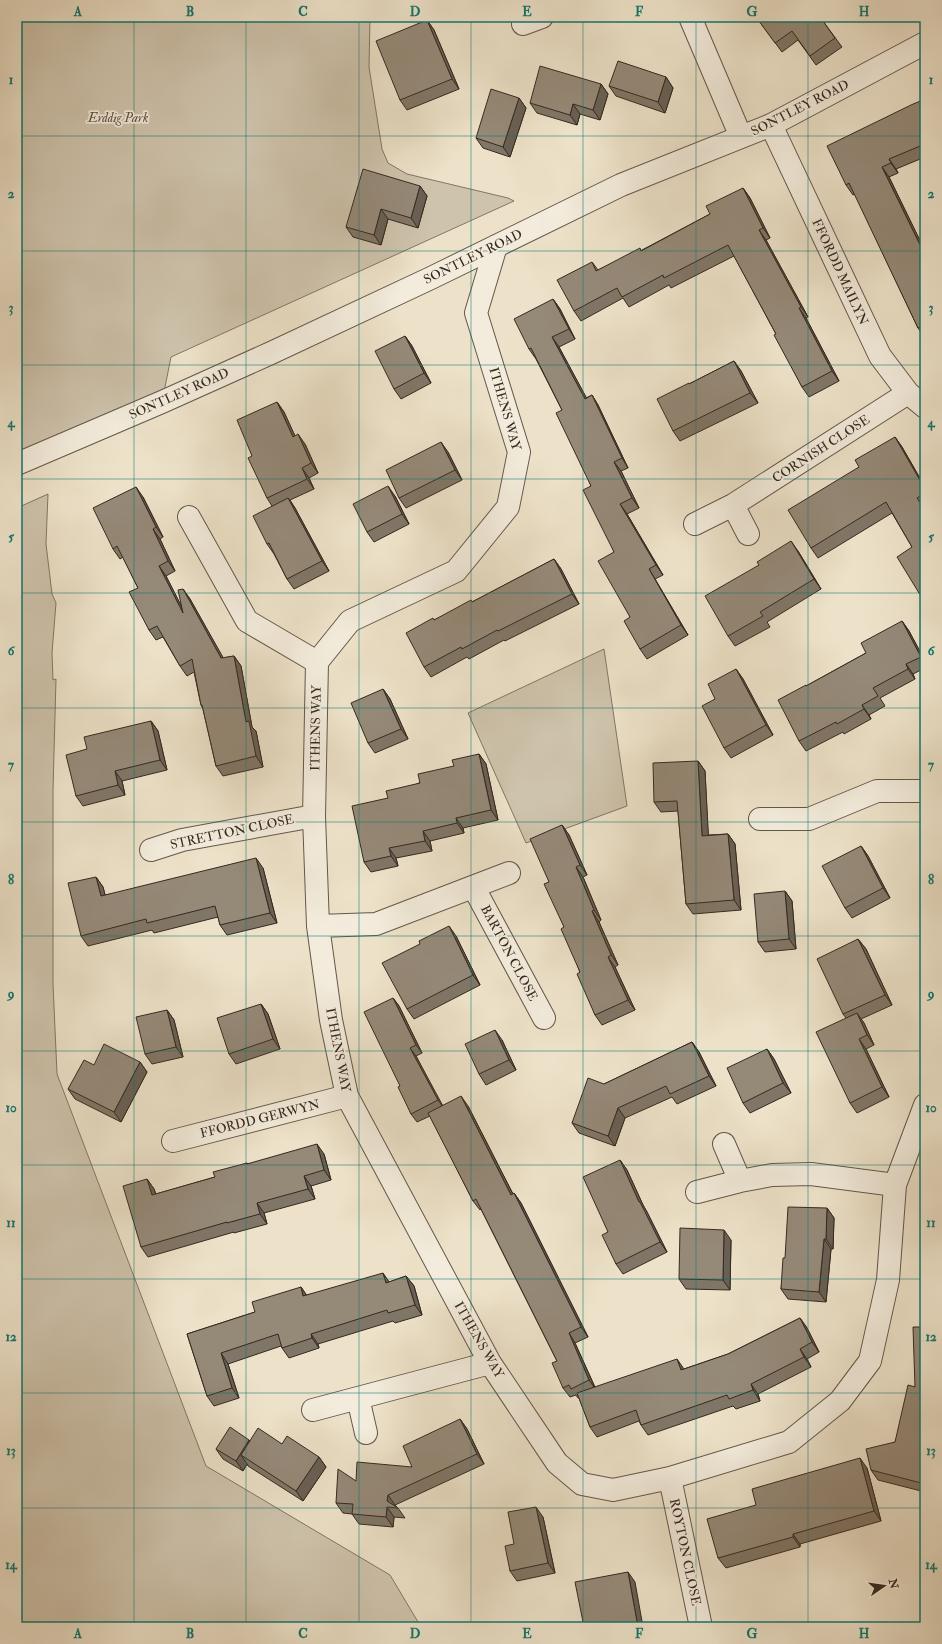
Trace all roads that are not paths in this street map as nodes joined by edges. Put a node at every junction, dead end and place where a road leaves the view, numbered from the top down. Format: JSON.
{"nodes":[{"id":1,"x":690,"y":17,"type":"edge"},
{"id":2,"x":925,"y":43,"type":"edge"},
{"id":3,"x":771,"y":125,"type":"junction"},
{"id":4,"x":741,"y":137,"type":"junction"},
{"id":5,"x":496,"y":246,"type":"junction"},
{"id":6,"x":908,"y":393,"type":"junction"},
{"id":7,"x":925,"y":407,"type":"edge"},
{"id":8,"x":17,"y":464,"type":"edge"},
{"id":9,"x":733,"y":505,"type":"junction"},
{"id":10,"x":189,"y":516,"type":"dead end"},
{"id":11,"x":695,"y":524,"type":"dead end"},
{"id":12,"x":748,"y":534,"type":"dead end"},
{"id":13,"x":317,"y":662,"type":"junction"},
{"id":14,"x":925,"y":791,"type":"edge"},
{"id":15,"x":314,"y":816,"type":"junction"},
{"id":16,"x":760,"y":819,"type":"dead end"},
{"id":17,"x":151,"y":850,"type":"dead end"},
{"id":18,"x":509,"y":873,"type":"dead end"},
{"id":19,"x":474,"y":888,"type":"junction"},
{"id":20,"x":318,"y":926,"type":"junction"},
{"id":21,"x":544,"y":1018,"type":"dead end"},
{"id":22,"x":347,"y":1096,"type":"junction"},
{"id":23,"x":925,"y":1105,"type":"edge"},
{"id":24,"x":173,"y":1141,"type":"dead end"},
{"id":25,"x":724,"y":1144,"type":"dead end"},
{"id":26,"x":740,"y":1181,"type":"junction"},
{"id":27,"x":895,"y":1185,"type":"junction"},
{"id":28,"x":697,"y":1192,"type":"dead end"},
{"id":29,"x":490,"y":1363,"type":"junction"},
{"id":30,"x":358,"y":1398,"type":"junction"},
{"id":31,"x":313,"y":1410,"type":"dead end"},
{"id":32,"x":366,"y":1433,"type":"dead end"},
{"id":33,"x":670,"y":1478,"type":"junction"},
{"id":34,"x":701,"y":1627,"type":"edge"}],
"edges":[{"from":1,"to":4,"type":"street"},
{"from":2,"to":3,"type":"street","name":"SONTLEY ROAD"},
{"from":3,"to":4,"type":"street","name":"SONTLEY ROAD"},
{"from":3,"to":6,"type":"street","name":"FFORDD MAILYN"},
{"from":4,"to":5,"type":"street","name":"SONTLEY ROAD"},
{"from":5,"to":8,"type":"street","name":"SONTLEY ROAD"},
{"from":5,"to":13,"type":"street","name":"ITHENS WAY"},
{"from":6,"to":7,"type":"street","name":"FFORDD MAILYN"},
{"from":6,"to":9,"type":"street","name":"CORNISH CLOSE"},
{"from":9,"to":11,"type":"street","name":"CORNISH CLOSE"},
{"from":9,"to":12,"type":"street"},
{"from":10,"to":13,"type":"street"},
{"from":13,"to":15,"type":"street","name":"ITHENS WAY"},
{"from":14,"to":16,"type":"street"},
{"from":15,"to":17,"type":"street","name":"STRETTON CLOSE"},
{"from":15,"to":20,"type":"street","name":"ITHENS WAY"},
{"from":18,"to":19,"type":"street"},
{"from":19,"to":20,"type":"street"},
{"from":19,"to":21,"type":"street","name":"BARTON CLOSE"},
{"from":20,"to":22,"type":"street","name":"ITHENS WAY"},
{"from":22,"to":24,"type":"street","name":"FFORDD GERWYN"},
{"from":22,"to":29,"type":"street","name":"ITHENS WAY"},
{"from":23,"to":27,"type":"street"},
{"from":25,"to":26,"type":"street"},
{"from":26,"to":27,"type":"street"},
{"from":26,"to":28,"type":"street"},
{"from":27,"to":33,"type":"street","name":"ITHENS WAY"},
{"from":29,"to":30,"type":"street"},
{"from":29,"to":33,"type":"street","name":"ITHENS WAY"},
{"from":30,"to":31,"type":"street"},
{"from":30,"to":32,"type":"street"},
{"from":33,"to":34,"type":"street","name":"ROYTON CLOSE"}]}
